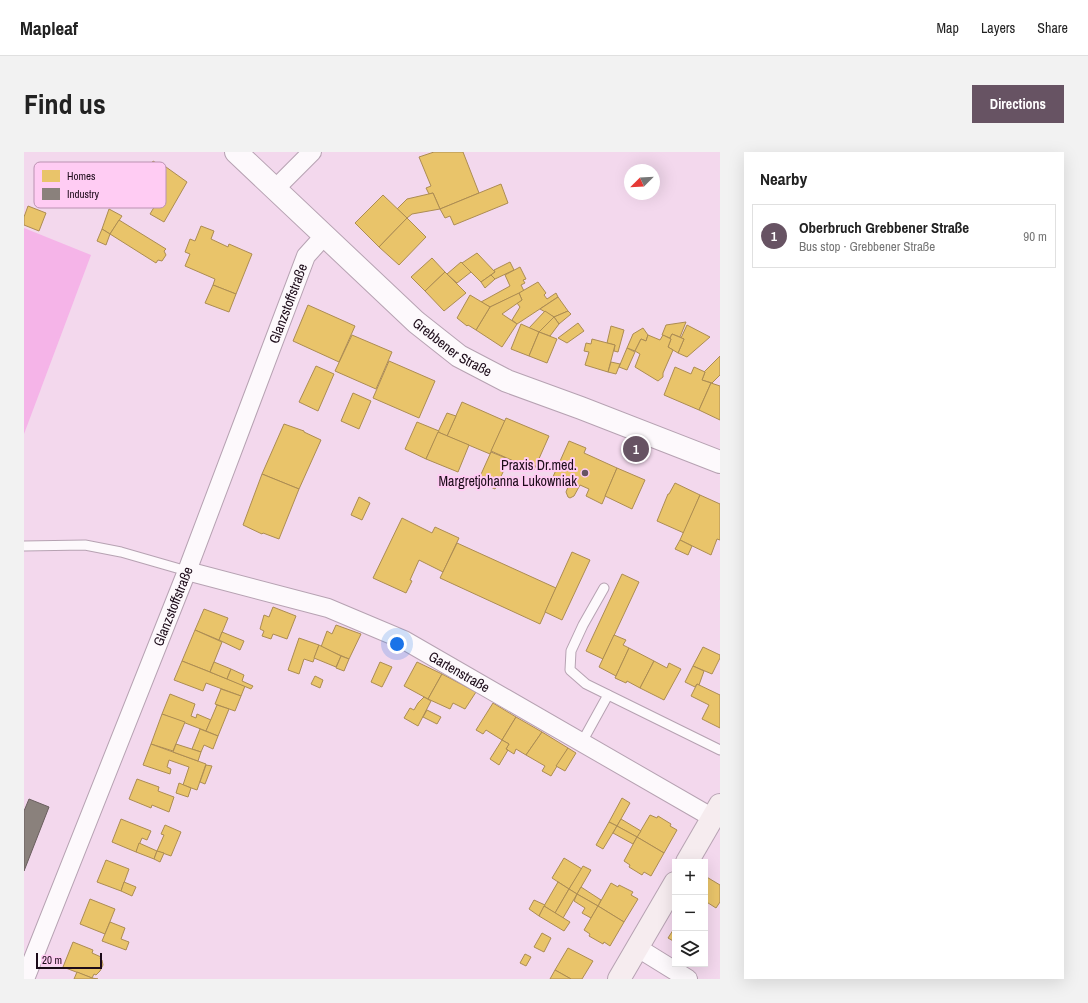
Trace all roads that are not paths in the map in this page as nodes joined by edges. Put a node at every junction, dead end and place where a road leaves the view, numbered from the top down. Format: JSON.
{"nodes":[{"id":1,"x":236,"y":152,"type":"edge"},
{"id":2,"x":312,"y":152,"type":"edge"},
{"id":3,"x":275,"y":189,"type":"junction"},
{"id":4,"x":324,"y":236,"type":"junction"},
{"id":5,"x":720,"y":462,"type":"edge"},
{"id":6,"x":24,"y":546,"type":"edge"},
{"id":7,"x":187,"y":570,"type":"junction"},
{"id":8,"x":604,"y":588,"type":"dead end"},
{"id":9,"x":608,"y":695,"type":"junction"},
{"id":10,"x":582,"y":742,"type":"junction"},
{"id":11,"x":720,"y":750,"type":"edge"},
{"id":12,"x":716,"y":811,"type":"edge"},
{"id":13,"x":689,"y":859,"type":"edge"},
{"id":14,"x":672,"y":888,"type":"edge"},
{"id":15,"x":638,"y":948,"type":"junction"},
{"id":16,"x":25,"y":979,"type":"edge"},
{"id":17,"x":619,"y":979,"type":"edge"},
{"id":18,"x":688,"y":979,"type":"edge"}],
"edges":[{"from":1,"to":3,"type":"street","name":"Grebbener Straße"},
{"from":2,"to":3,"type":"street"},
{"from":3,"to":4,"type":"street","name":"Grebbener Straße"},
{"from":4,"to":5,"type":"street","name":"Grebbener Straße"},
{"from":4,"to":7,"type":"street","name":"Glanzstoffstraße"},
{"from":6,"to":7,"type":"lane"},
{"from":7,"to":10,"type":"street","name":"Gartenstraße"},
{"from":7,"to":16,"type":"street","name":"Glanzstoffstraße"},
{"from":8,"to":9,"type":"lane"},
{"from":9,"to":10,"type":"lane"},
{"from":9,"to":11,"type":"lane"},
{"from":10,"to":12,"type":"street","name":"Gartenstraße"},
{"from":12,"to":13,"type":"main road"},
{"from":14,"to":15,"type":"main road"},
{"from":15,"to":17,"type":"main road"},
{"from":15,"to":18,"type":"street"}]}
